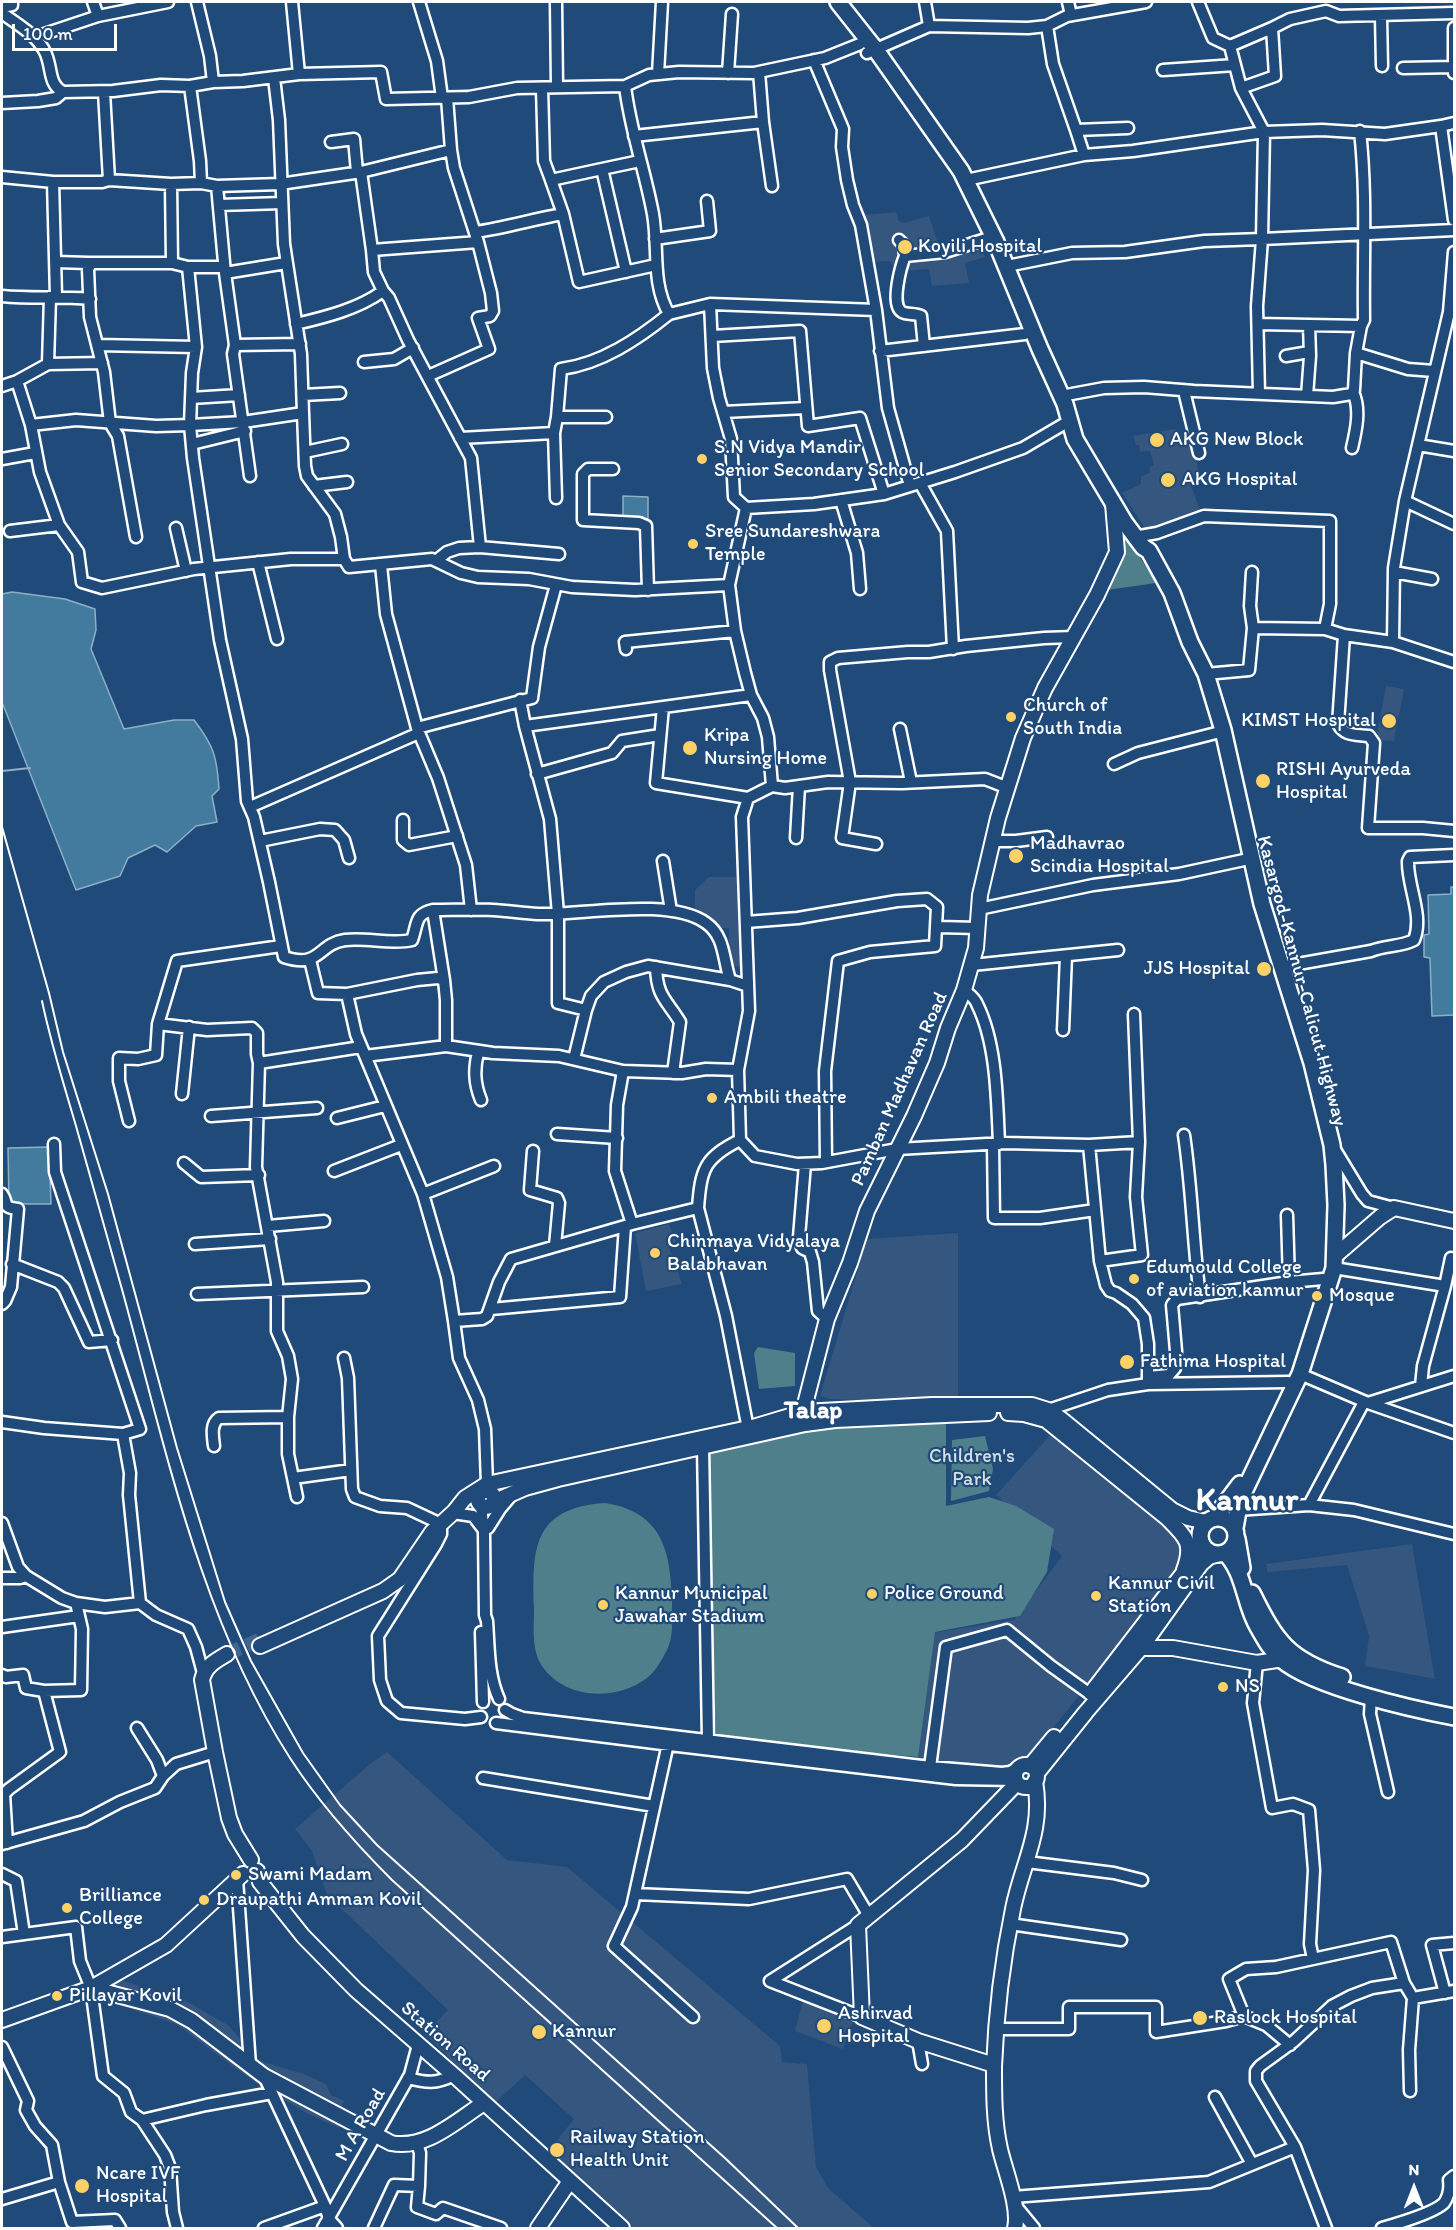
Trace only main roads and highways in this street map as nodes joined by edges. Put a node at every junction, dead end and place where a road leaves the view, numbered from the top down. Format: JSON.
{"nodes":[{"id":1,"x":828,"y":2,"type":"edge"},
{"id":2,"x":838,"y":2,"type":"edge"},
{"id":3,"x":868,"y":49,"type":"junction"},
{"id":4,"x":1064,"y":409,"type":"junction"},
{"id":5,"x":1113,"y":501,"type":"junction"},
{"id":6,"x":1186,"y":644,"type":"junction"},
{"id":7,"x":1455,"y":1221,"type":"edge"},
{"id":8,"x":1329,"y":1267,"type":"junction"},
{"id":9,"x":809,"y":1385,"type":"junction"},
{"id":10,"x":820,"y":1411,"type":"junction"},
{"id":11,"x":1047,"y":1415,"type":"junction"},
{"id":12,"x":804,"y":1418,"type":"junction"},
{"id":13,"x":749,"y":1432,"type":"junction"},
{"id":14,"x":485,"y":1497,"type":"junction"},
{"id":15,"x":453,"y":1513,"type":"junction"},
{"id":16,"x":1170,"y":1514,"type":"junction"},
{"id":17,"x":1220,"y":1514,"type":"junction"},
{"id":18,"x":1236,"y":1533,"type":"junction"},
{"id":19,"x":1201,"y":1541,"type":"junction"},
{"id":20,"x":1222,"y":1553,"type":"junction"},
{"id":21,"x":1184,"y":1570,"type":"junction"},
{"id":22,"x":259,"y":1643,"type":"tunnel mouth"},
{"id":23,"x":1141,"y":1648,"type":"junction"},
{"id":24,"x":227,"y":1657,"type":"tunnel mouth"},
{"id":25,"x":1288,"y":1658,"type":"junction"},
{"id":26,"x":206,"y":1674,"type":"junction"},
{"id":27,"x":1453,"y":1717,"type":"edge"},
{"id":28,"x":220,"y":1770,"type":"junction"},
{"id":29,"x":1025,"y":1775,"type":"junction"},
{"id":30,"x":249,"y":1872,"type":"junction"},
{"id":31,"x":92,"y":1988,"type":"junction"},
{"id":32,"x":2,"y":2020,"type":"edge"},
{"id":33,"x":994,"y":2065,"type":"junction"},
{"id":34,"x":484,"y":2103,"type":"junction"},
{"id":35,"x":573,"y":2183,"type":"junction"},
{"id":36,"x":1018,"y":2226,"type":"edge"},
{"id":37,"x":538,"y":2229,"type":"edge"},
{"id":38,"x":548,"y":2229,"type":"edge"},
{"id":39,"x":622,"y":2229,"type":"edge"}],
"edges":[{"from":1,"to":3,"type":"highway","name":"Kasargod-Kannur-Calicut Highway"},
{"from":2,"to":3,"type":"highway","name":"Kasargod-Kannur-Calicut Highway"},
{"from":3,"to":4,"type":"highway","name":"Kasargod-Kannur-Calicut Highway"},
{"from":3,"to":4,"type":"highway","name":"Kasargod-Kannur-Calicut Highway"},
{"from":4,"to":5,"type":"highway","name":"Kasargod-Kannur-Calicut Highway"},
{"from":5,"to":6,"type":"highway","name":"Kasargod-Kannur-Calicut Highway"},
{"from":5,"to":9,"type":"main road","name":"Pamban Madhavan Road"},
{"from":6,"to":8,"type":"highway","name":"Kasargod-Kannur-Calicut Highway"},
{"from":6,"to":8,"type":"highway","name":"Kasargod-Kannur-Calicut Highway"},
{"from":7,"to":8,"type":"main road"},
{"from":8,"to":17,"type":"highway","name":"Kasargod-Kannur-Calicut Highway"},
{"from":9,"to":10,"type":"main road"},
{"from":9,"to":12,"type":"main road","name":"Pamban Madhavan Road"},
{"from":10,"to":11,"type":"main road"},
{"from":10,"to":12,"type":"main road"},
{"from":11,"to":12,"type":"main road"},
{"from":11,"to":16,"type":"main road"},
{"from":12,"to":13,"type":"main road"},
{"from":13,"to":14,"type":"main road"},
{"from":13,"to":14,"type":"main road"},
{"from":14,"to":15,"type":"main road"},
{"from":14,"to":15,"type":"main road"},
{"from":15,"to":22,"type":"main road"},
{"from":16,"to":17,"type":"main road"},
{"from":16,"to":17,"type":"main road"},
{"from":16,"to":19,"type":"main road"},
{"from":16,"to":21,"type":"main road"},
{"from":17,"to":18,"type":"highway"},
{"from":17,"to":19,"type":"highway"},
{"from":18,"to":20,"type":"highway"},
{"from":18,"to":25,"type":"highway"},
{"from":19,"to":20,"type":"highway"},
{"from":19,"to":21,"type":"main road"},
{"from":20,"to":23,"type":"main road"},
{"from":20,"to":25,"type":"highway"},
{"from":21,"to":29,"type":"main road"},
{"from":23,"to":25,"type":"main road"},
{"from":23,"to":29,"type":"main road"},
{"from":24,"to":26,"type":"main road"},
{"from":25,"to":27,"type":"highway"},
{"from":25,"to":27,"type":"highway"},
{"from":26,"to":28,"type":"main road"},
{"from":26,"to":28,"type":"main road","name":"Station Road"},
{"from":28,"to":30,"type":"main road","name":"Station Road"},
{"from":29,"to":33,"type":"main road"},
{"from":29,"to":33,"type":"main road"},
{"from":30,"to":31,"type":"main road"},
{"from":30,"to":34,"type":"main road","name":"Station Road"},
{"from":31,"to":32,"type":"main road"},
{"from":31,"to":34,"type":"main road"},
{"from":33,"to":36,"type":"main road"},
{"from":34,"to":35,"type":"main road","name":"Station Road"},
{"from":35,"to":37,"type":"main road"},
{"from":35,"to":38,"type":"main road"},
{"from":35,"to":39,"type":"main road","name":"Station Road"}]}
